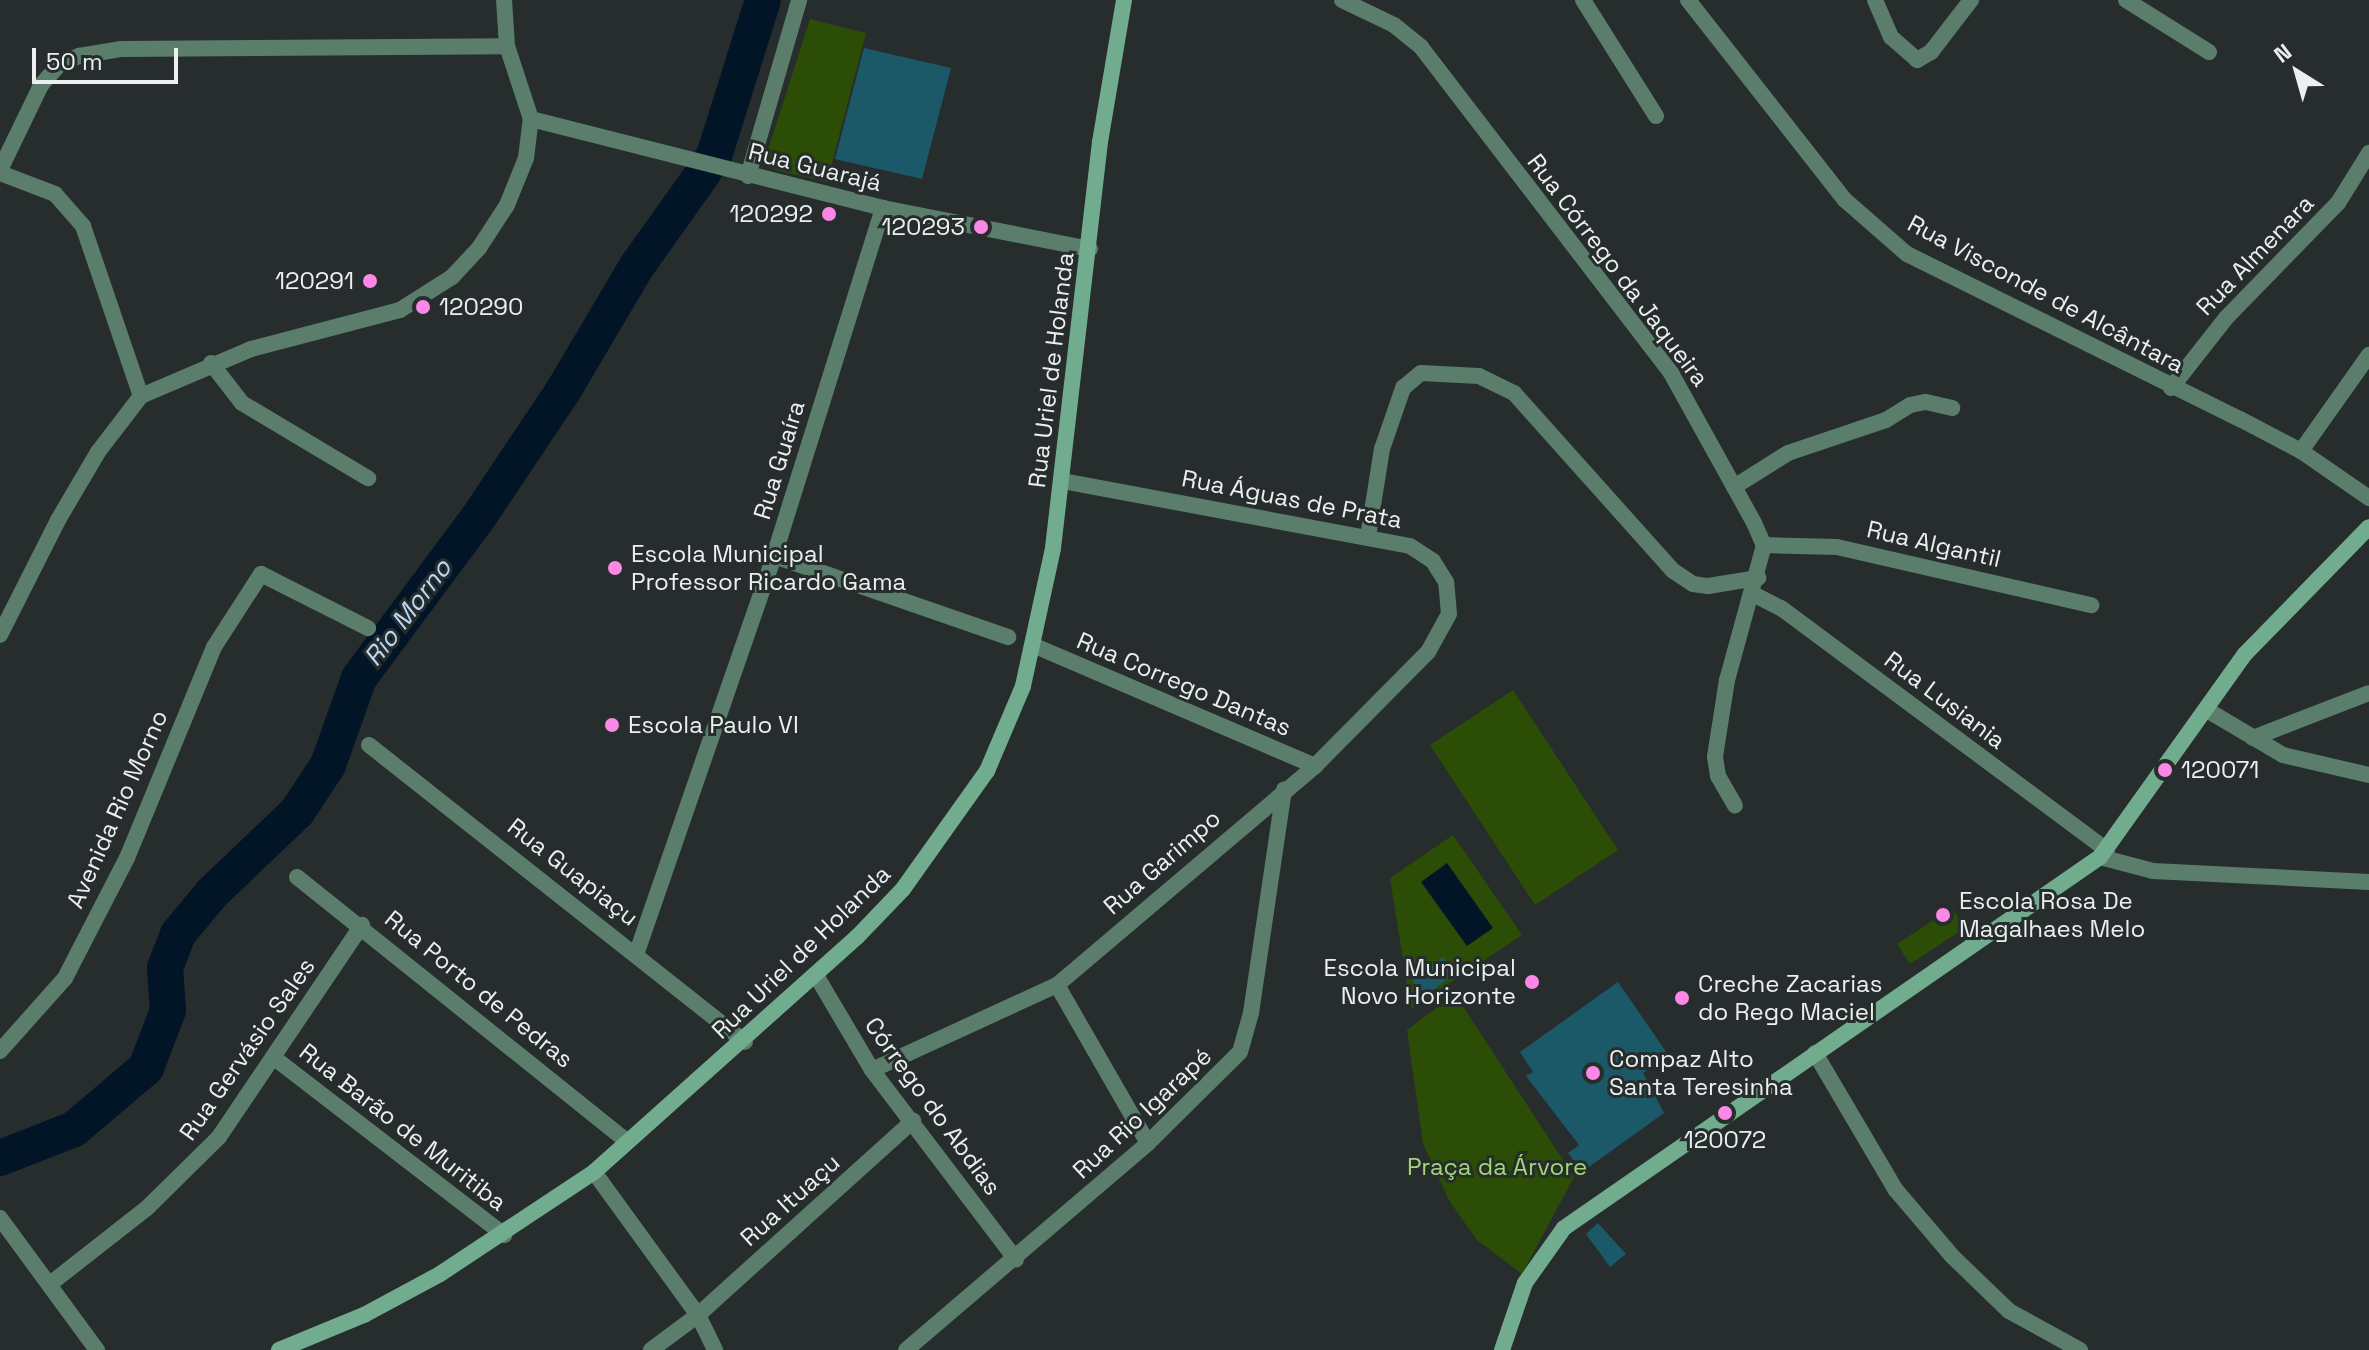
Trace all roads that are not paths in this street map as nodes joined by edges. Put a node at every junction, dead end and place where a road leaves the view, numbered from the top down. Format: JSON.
{"nodes":[{"id":1,"x":504,"y":0,"type":"edge"},
{"id":2,"x":799,"y":0,"type":"edge"},
{"id":3,"x":1124,"y":0,"type":"edge"},
{"id":4,"x":1342,"y":0,"type":"edge"},
{"id":5,"x":1583,"y":0,"type":"edge"},
{"id":6,"x":1688,"y":0,"type":"edge"},
{"id":7,"x":1875,"y":0,"type":"edge"},
{"id":8,"x":1971,"y":0,"type":"edge"},
{"id":9,"x":2126,"y":0,"type":"edge"},
{"id":10,"x":507,"y":46,"type":"junction"},
{"id":11,"x":2209,"y":52,"type":"dead end"},
{"id":12,"x":1656,"y":116,"type":"dead end"},
{"id":13,"x":531,"y":119,"type":"junction"},
{"id":14,"x":2369,"y":153,"type":"edge"},
{"id":15,"x":0,"y":171,"type":"edge"},
{"id":16,"x":748,"y":176,"type":"junction"},
{"id":17,"x":883,"y":208,"type":"junction"},
{"id":18,"x":969,"y":225,"type":"junction"},
{"id":19,"x":963,"y":243,"type":"dead end"},
{"id":20,"x":1090,"y":249,"type":"junction"},
{"id":21,"x":2369,"y":355,"type":"edge"},
{"id":22,"x":211,"y":363,"type":"junction"},
{"id":23,"x":2171,"y":388,"type":"junction"},
{"id":24,"x":141,"y":396,"type":"junction"},
{"id":25,"x":1952,"y":408,"type":"dead end"},
{"id":26,"x":2301,"y":451,"type":"junction"},
{"id":27,"x":368,"y":478,"type":"dead end"},
{"id":28,"x":1062,"y":481,"type":"junction"},
{"id":29,"x":1734,"y":487,"type":"junction"},
{"id":30,"x":2369,"y":498,"type":"edge"},
{"id":31,"x":2369,"y":527,"type":"edge"},
{"id":32,"x":1368,"y":537,"type":"junction"},
{"id":33,"x":1764,"y":545,"type":"junction"},
{"id":34,"x":774,"y":556,"type":"junction"},
{"id":35,"x":1755,"y":586,"type":"junction"},
{"id":36,"x":0,"y":601,"type":"edge"},
{"id":37,"x":2091,"y":605,"type":"dead end"},
{"id":38,"x":12,"y":614,"type":"junction"},
{"id":39,"x":368,"y":628,"type":"dead end"},
{"id":40,"x":1441,"y":632,"type":"joint"},
{"id":41,"x":0,"y":635,"type":"edge"},
{"id":42,"x":1008,"y":637,"type":"dead end"},
{"id":43,"x":1035,"y":646,"type":"junction"},
{"id":44,"x":2369,"y":693,"type":"edge"},
{"id":45,"x":2207,"y":710,"type":"junction"},
{"id":46,"x":2253,"y":738,"type":"junction"},
{"id":47,"x":369,"y":745,"type":"dead end"},
{"id":48,"x":1315,"y":766,"type":"junction"},
{"id":49,"x":2369,"y":775,"type":"edge"},
{"id":50,"x":1284,"y":789,"type":"junction"},
{"id":51,"x":1735,"y":805,"type":"dead end"},
{"id":52,"x":2103,"y":854,"type":"junction"},
{"id":53,"x":297,"y":877,"type":"dead end"},
{"id":54,"x":2369,"y":882,"type":"edge"},
{"id":55,"x":362,"y":925,"type":"junction"},
{"id":56,"x":637,"y":952,"type":"junction"},
{"id":57,"x":817,"y":977,"type":"junction"},
{"id":58,"x":1057,"y":985,"type":"junction"},
{"id":59,"x":745,"y":1042,"type":"junction"},
{"id":60,"x":0,"y":1051,"type":"edge"},
{"id":61,"x":1815,"y":1053,"type":"junction"},
{"id":62,"x":273,"y":1057,"type":"junction"},
{"id":63,"x":872,"y":1070,"type":"junction"},
{"id":64,"x":913,"y":1121,"type":"junction"},
{"id":65,"x":627,"y":1141,"type":"junction"},
{"id":66,"x":1148,"y":1143,"type":"junction"},
{"id":67,"x":594,"y":1172,"type":"junction"},
{"id":68,"x":0,"y":1218,"type":"edge"},
{"id":69,"x":504,"y":1235,"type":"junction"},
{"id":70,"x":1016,"y":1260,"type":"junction"},
{"id":71,"x":50,"y":1284,"type":"junction"},
{"id":72,"x":698,"y":1315,"type":"junction"},
{"id":73,"x":97,"y":1350,"type":"edge"},
{"id":74,"x":279,"y":1350,"type":"edge"},
{"id":75,"x":651,"y":1350,"type":"edge"},
{"id":76,"x":715,"y":1350,"type":"edge"},
{"id":77,"x":906,"y":1350,"type":"edge"},
{"id":78,"x":1502,"y":1350,"type":"edge"},
{"id":79,"x":2080,"y":1350,"type":"edge"}],
"edges":[{"from":1,"to":10,"type":"street"},
{"from":2,"to":16,"type":"street"},
{"from":3,"to":20,"type":"main road","name":"Rua Uriel de Holanda"},
{"from":4,"to":29,"type":"street","name":"Rua Córrego da Jaqueira"},
{"from":5,"to":12,"type":"street"},
{"from":6,"to":23,"type":"street","name":"Rua Visconde de Alcântara"},
{"from":7,"to":8,"type":"street"},
{"from":9,"to":11,"type":"street"},
{"from":10,"to":13,"type":"street"},
{"from":10,"to":15,"type":"street"},
{"from":13,"to":16,"type":"street","name":"Rua Guarajá"},
{"from":13,"to":22,"type":"street"},
{"from":14,"to":23,"type":"street","name":"Rua Almenara"},
{"from":15,"to":24,"type":"street"},
{"from":16,"to":17,"type":"street","name":"Rua Guarajá"},
{"from":17,"to":18,"type":"street","name":"Rua Guarajá"},
{"from":17,"to":34,"type":"street","name":"Rua Guaíra"},
{"from":18,"to":19,"type":"street"},
{"from":18,"to":20,"type":"street","name":"Rua Guarajá"},
{"from":20,"to":28,"type":"main road","name":"Rua Uriel de Holanda"},
{"from":21,"to":26,"type":"street"},
{"from":22,"to":24,"type":"street"},
{"from":22,"to":27,"type":"street"},
{"from":23,"to":26,"type":"street","name":"Rua Visconde de Alcântara"},
{"from":24,"to":38,"type":"street"},
{"from":25,"to":29,"type":"street"},
{"from":26,"to":30,"type":"street","name":"Rua Visconde de Alcântara"},
{"from":28,"to":32,"type":"street","name":"Rua Águas de Prata"},
{"from":28,"to":43,"type":"main road","name":"Rua Uriel de Holanda"},
{"from":29,"to":33,"type":"street","name":"Rua Córrego da Jaqueira"},
{"from":31,"to":45,"type":"main road"},
{"from":32,"to":35,"type":"street"},
{"from":32,"to":40,"type":"street","name":"Rua Águas de Prata"},
{"from":33,"to":35,"type":"street"},
{"from":33,"to":37,"type":"street","name":"Rua Algantil"},
{"from":34,"to":42,"type":"street"},
{"from":34,"to":56,"type":"street","name":"Rua Guaíra"},
{"from":35,"to":51,"type":"street"},
{"from":35,"to":52,"type":"street","name":"Rua Lusiania"},
{"from":36,"to":38,"type":"street"},
{"from":38,"to":41,"type":"street"},
{"from":39,"to":60,"type":"street","name":"Avenida Rio Morno"},
{"from":40,"to":48,"type":"street","name":"Rua Garimpo"},
{"from":43,"to":48,"type":"street","name":"Rua Corrego Dantas"},
{"from":43,"to":57,"type":"main road","name":"Rua Uriel de Holanda"},
{"from":44,"to":46,"type":"street"},
{"from":45,"to":46,"type":"street"},
{"from":45,"to":52,"type":"main road"},
{"from":46,"to":49,"type":"street"},
{"from":47,"to":56,"type":"street","name":"Rua Guapiaçu"},
{"from":48,"to":50,"type":"street","name":"Rua Garimpo"},
{"from":50,"to":58,"type":"street","name":"Rua Garimpo"},
{"from":50,"to":66,"type":"street","name":"Rua Rio Igarapé"},
{"from":52,"to":54,"type":"street"},
{"from":52,"to":61,"type":"main road"},
{"from":53,"to":55,"type":"street","name":"Rua Porto de Pedras"},
{"from":55,"to":62,"type":"street","name":"Rua Gervásio Sales"},
{"from":55,"to":65,"type":"street","name":"Rua Porto de Pedras"},
{"from":56,"to":59,"type":"street","name":"Rua Guapiaçu"},
{"from":57,"to":59,"type":"main road","name":"Rua Uriel de Holanda"},
{"from":57,"to":63,"type":"street","name":"Córrego do Abdias"},
{"from":58,"to":63,"type":"street","name":"Rua Garimpo"},
{"from":58,"to":66,"type":"street"},
{"from":59,"to":65,"type":"main road","name":"Rua Uriel de Holanda"},
{"from":61,"to":78,"type":"main road"},
{"from":61,"to":79,"type":"street"},
{"from":62,"to":69,"type":"street","name":"Rua Barão de Muritiba"},
{"from":62,"to":71,"type":"street","name":"Rua Gervásio Sales"},
{"from":63,"to":64,"type":"street","name":"Córrego do Abdias"},
{"from":64,"to":70,"type":"street","name":"Córrego do Abdias"},
{"from":64,"to":72,"type":"street","name":"Rua Ituaçu"},
{"from":65,"to":67,"type":"main road","name":"Rua Uriel de Holanda"},
{"from":66,"to":70,"type":"street","name":"Rua Rio Igarapé"},
{"from":67,"to":69,"type":"main road","name":"Rua Uriel de Holanda"},
{"from":67,"to":72,"type":"street"},
{"from":68,"to":71,"type":"street"},
{"from":69,"to":74,"type":"main road","name":"Rua Uriel de Holanda"},
{"from":70,"to":77,"type":"street","name":"Rua Rio Igarapé"},
{"from":71,"to":73,"type":"street"},
{"from":72,"to":75,"type":"street","name":"Rua Ituaçu"},
{"from":72,"to":76,"type":"street"}]}
